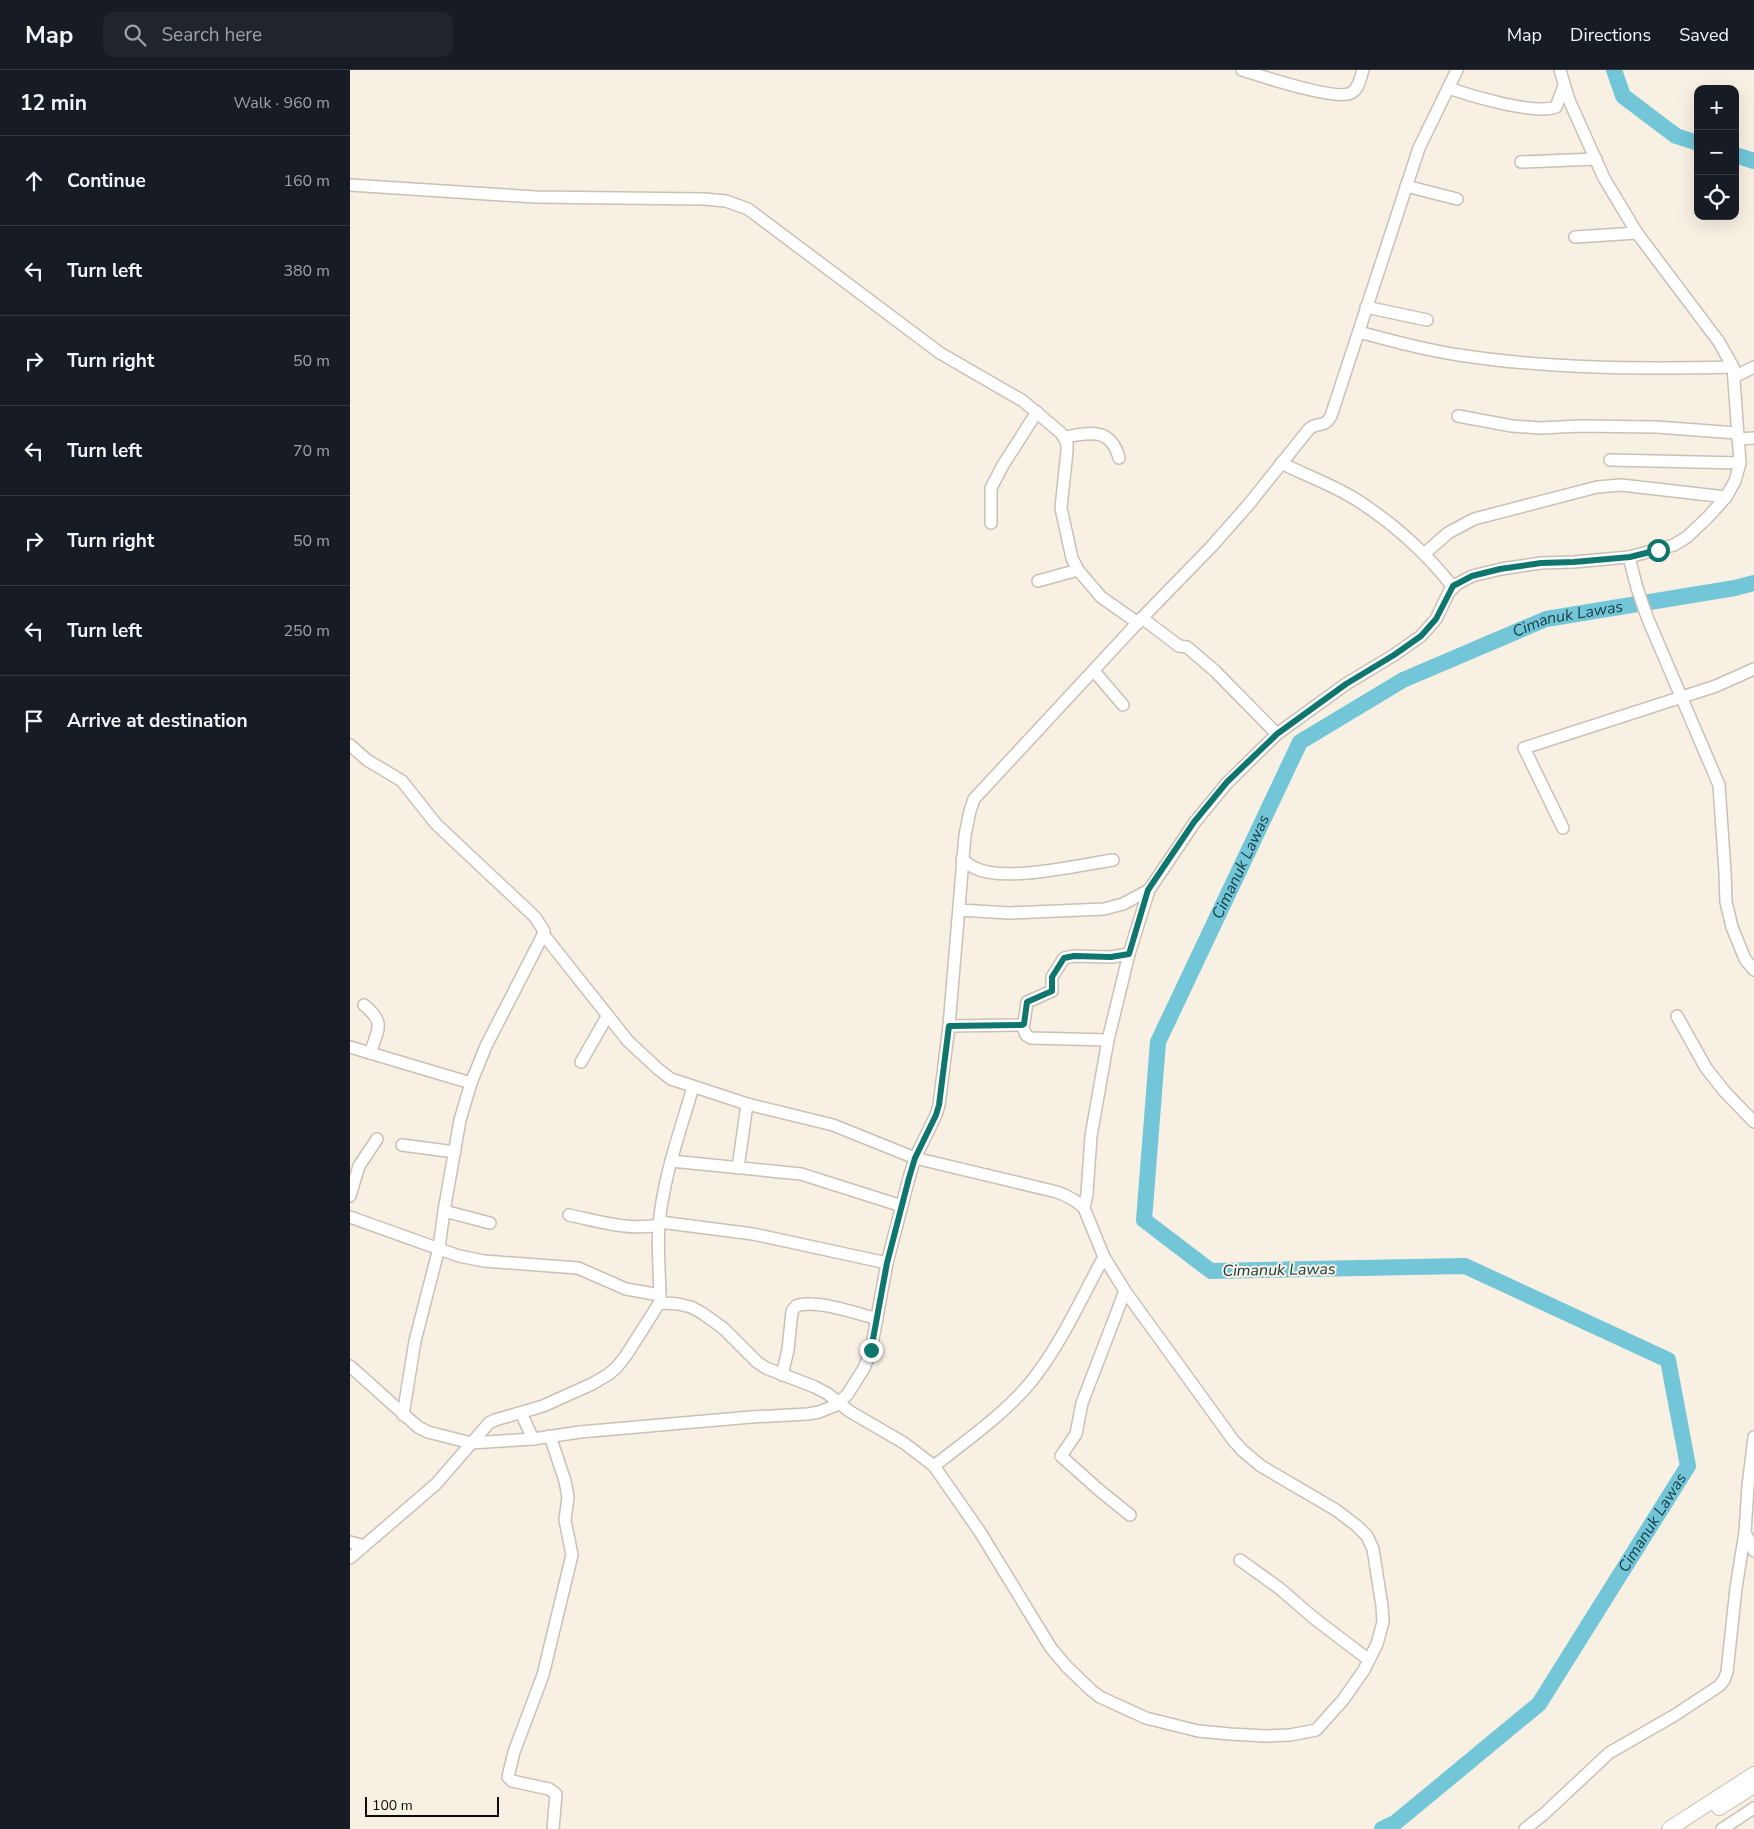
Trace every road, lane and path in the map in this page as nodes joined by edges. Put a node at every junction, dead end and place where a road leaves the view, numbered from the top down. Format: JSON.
{"nodes":[{"id":1,"x":1242,"y":70,"type":"edge"},
{"id":2,"x":1363,"y":70,"type":"edge"},
{"id":3,"x":1457,"y":70,"type":"edge"},
{"id":4,"x":1560,"y":70,"type":"edge"},
{"id":5,"x":1564,"y":86,"type":"junction"},
{"id":6,"x":1448,"y":88,"type":"junction"},
{"id":7,"x":1596,"y":159,"type":"junction"},
{"id":8,"x":1521,"y":162,"type":"dead end"},
{"id":9,"x":350,"y":185,"type":"edge"},
{"id":10,"x":1406,"y":186,"type":"junction"},
{"id":11,"x":1457,"y":199,"type":"dead end"},
{"id":12,"x":1637,"y":233,"type":"junction"},
{"id":13,"x":1575,"y":237,"type":"dead end"},
{"id":14,"x":1366,"y":307,"type":"junction"},
{"id":15,"x":1427,"y":320,"type":"dead end"},
{"id":16,"x":1359,"y":332,"type":"junction"},
{"id":17,"x":1754,"y":367,"type":"edge"},
{"id":18,"x":1733,"y":372,"type":"junction"},
{"id":19,"x":1037,"y":412,"type":"junction"},
{"id":20,"x":1458,"y":416,"type":"dead end"},
{"id":21,"x":1738,"y":436,"type":"junction"},
{"id":22,"x":1065,"y":437,"type":"junction"},
{"id":23,"x":1754,"y":438,"type":"edge"},
{"id":24,"x":1119,"y":458,"type":"dead end"},
{"id":25,"x":1610,"y":460,"type":"dead end"},
{"id":26,"x":1281,"y":464,"type":"junction"},
{"id":27,"x":1740,"y":464,"type":"junction"},
{"id":28,"x":1726,"y":497,"type":"junction"},
{"id":29,"x":991,"y":523,"type":"dead end"},
{"id":30,"x":1424,"y":554,"type":"junction"},
{"id":31,"x":1630,"y":557,"type":"junction"},
{"id":32,"x":1078,"y":570,"type":"junction"},
{"id":33,"x":1038,"y":582,"type":"dead end"},
{"id":34,"x":1453,"y":586,"type":"junction"},
{"id":35,"x":1140,"y":620,"type":"junction"},
{"id":36,"x":1754,"y":669,"type":"edge"},
{"id":37,"x":1094,"y":671,"type":"junction"},
{"id":38,"x":1681,"y":696,"type":"junction"},
{"id":39,"x":1123,"y":704,"type":"dead end"},
{"id":40,"x":1277,"y":734,"type":"junction"},
{"id":41,"x":350,"y":745,"type":"edge"},
{"id":42,"x":1563,"y":828,"type":"dead end"},
{"id":43,"x":962,"y":859,"type":"junction"},
{"id":44,"x":1113,"y":860,"type":"dead end"},
{"id":45,"x":1148,"y":890,"type":"junction"},
{"id":46,"x":959,"y":910,"type":"junction"},
{"id":47,"x":543,"y":934,"type":"junction"},
{"id":48,"x":1129,"y":954,"type":"junction"},
{"id":49,"x":1754,"y":970,"type":"edge"},
{"id":50,"x":364,"y":1005,"type":"dead end"},
{"id":51,"x":608,"y":1015,"type":"junction"},
{"id":52,"x":1677,"y":1016,"type":"dead end"},
{"id":53,"x":1022,"y":1025,"type":"junction"},
{"id":54,"x":949,"y":1026,"type":"junction"},
{"id":55,"x":1108,"y":1040,"type":"junction"},
{"id":56,"x":350,"y":1047,"type":"edge"},
{"id":57,"x":370,"y":1053,"type":"junction"},
{"id":58,"x":581,"y":1062,"type":"dead end"},
{"id":59,"x":471,"y":1083,"type":"junction"},
{"id":60,"x":693,"y":1087,"type":"junction"},
{"id":61,"x":747,"y":1104,"type":"junction"},
{"id":62,"x":1754,"y":1122,"type":"edge"},
{"id":63,"x":377,"y":1139,"type":"dead end"},
{"id":64,"x":402,"y":1145,"type":"dead end"},
{"id":65,"x":455,"y":1152,"type":"junction"},
{"id":66,"x":915,"y":1158,"type":"junction"},
{"id":67,"x":671,"y":1161,"type":"junction"},
{"id":68,"x":738,"y":1168,"type":"junction"},
{"id":69,"x":350,"y":1196,"type":"edge"},
{"id":70,"x":902,"y":1206,"type":"junction"},
{"id":71,"x":1084,"y":1208,"type":"junction"},
{"id":72,"x":444,"y":1211,"type":"junction"},
{"id":73,"x":569,"y":1215,"type":"dead end"},
{"id":74,"x":350,"y":1217,"type":"edge"},
{"id":75,"x":490,"y":1223,"type":"dead end"},
{"id":76,"x":660,"y":1223,"type":"junction"},
{"id":77,"x":439,"y":1248,"type":"junction"},
{"id":78,"x":1104,"y":1257,"type":"junction"},
{"id":79,"x":887,"y":1263,"type":"junction"},
{"id":80,"x":1125,"y":1291,"type":"junction"},
{"id":81,"x":660,"y":1299,"type":"junction"},
{"id":82,"x":877,"y":1318,"type":"junction"},
{"id":83,"x":350,"y":1366,"type":"edge"},
{"id":84,"x":782,"y":1375,"type":"junction"},
{"id":85,"x":844,"y":1406,"type":"junction"},
{"id":86,"x":521,"y":1413,"type":"junction"},
{"id":87,"x":403,"y":1415,"type":"junction"},
{"id":88,"x":550,"y":1436,"type":"junction"},
{"id":89,"x":1754,"y":1437,"type":"edge"},
{"id":90,"x":532,"y":1439,"type":"junction"},
{"id":91,"x":468,"y":1447,"type":"junction"},
{"id":92,"x":934,"y":1466,"type":"junction"},
{"id":93,"x":1130,"y":1515,"type":"dead end"},
{"id":94,"x":1745,"y":1532,"type":"junction"},
{"id":95,"x":350,"y":1542,"type":"edge"},
{"id":96,"x":364,"y":1546,"type":"junction"},
{"id":97,"x":1754,"y":1551,"type":"edge"},
{"id":98,"x":350,"y":1558,"type":"edge"},
{"id":99,"x":1240,"y":1560,"type":"dead end"},
{"id":100,"x":1369,"y":1660,"type":"junction"},
{"id":101,"x":1754,"y":1774,"type":"edge"},
{"id":102,"x":1754,"y":1786,"type":"edge"},
{"id":103,"x":1723,"y":1800,"type":"junction"},
{"id":104,"x":1754,"y":1808,"type":"edge"},
{"id":105,"x":553,"y":1829,"type":"edge"},
{"id":106,"x":1525,"y":1829,"type":"edge"},
{"id":107,"x":1669,"y":1829,"type":"edge"},
{"id":108,"x":1686,"y":1829,"type":"edge"},
{"id":109,"x":1722,"y":1829,"type":"edge"}],
"edges":[{"from":1,"to":2,"type":"street"},
{"from":3,"to":6,"type":"street"},
{"from":4,"to":5,"type":"street"},
{"from":5,"to":6,"type":"street"},
{"from":5,"to":7,"type":"street"},
{"from":6,"to":10,"type":"street"},
{"from":7,"to":8,"type":"street"},
{"from":7,"to":12,"type":"street"},
{"from":9,"to":19,"type":"street"},
{"from":10,"to":11,"type":"street"},
{"from":10,"to":14,"type":"street"},
{"from":12,"to":13,"type":"street"},
{"from":12,"to":18,"type":"street"},
{"from":14,"to":15,"type":"street"},
{"from":14,"to":16,"type":"street"},
{"from":16,"to":18,"type":"street"},
{"from":16,"to":26,"type":"street"},
{"from":17,"to":18,"type":"street"},
{"from":18,"to":21,"type":"street"},
{"from":19,"to":22,"type":"street"},
{"from":19,"to":29,"type":"street"},
{"from":20,"to":21,"type":"street"},
{"from":21,"to":23,"type":"street"},
{"from":21,"to":27,"type":"street"},
{"from":22,"to":24,"type":"street"},
{"from":22,"to":32,"type":"street"},
{"from":25,"to":27,"type":"street"},
{"from":26,"to":30,"type":"street"},
{"from":26,"to":35,"type":"street"},
{"from":27,"to":28,"type":"street"},
{"from":28,"to":30,"type":"street"},
{"from":28,"to":31,"type":"street"},
{"from":30,"to":34,"type":"street"},
{"from":31,"to":34,"type":"street"},
{"from":31,"to":38,"type":"street"},
{"from":32,"to":33,"type":"street"},
{"from":32,"to":35,"type":"street"},
{"from":34,"to":40,"type":"street"},
{"from":35,"to":37,"type":"street"},
{"from":35,"to":40,"type":"street"},
{"from":36,"to":38,"type":"street"},
{"from":37,"to":39,"type":"street"},
{"from":37,"to":43,"type":"street"},
{"from":38,"to":42,"type":"street"},
{"from":38,"to":49,"type":"street"},
{"from":40,"to":45,"type":"street"},
{"from":41,"to":47,"type":"street"},
{"from":43,"to":44,"type":"street"},
{"from":43,"to":46,"type":"street"},
{"from":45,"to":46,"type":"street"},
{"from":45,"to":48,"type":"street"},
{"from":46,"to":54,"type":"street"},
{"from":47,"to":51,"type":"street"},
{"from":47,"to":59,"type":"street"},
{"from":48,"to":53,"type":"street"},
{"from":48,"to":55,"type":"street"},
{"from":50,"to":57,"type":"street"},
{"from":51,"to":58,"type":"street"},
{"from":51,"to":60,"type":"street"},
{"from":52,"to":62,"type":"street"},
{"from":53,"to":54,"type":"street"},
{"from":53,"to":55,"type":"street"},
{"from":54,"to":66,"type":"street"},
{"from":55,"to":71,"type":"street"},
{"from":56,"to":57,"type":"street"},
{"from":57,"to":59,"type":"street"},
{"from":59,"to":65,"type":"street"},
{"from":60,"to":61,"type":"street"},
{"from":60,"to":67,"type":"street"},
{"from":61,"to":66,"type":"street"},
{"from":61,"to":68,"type":"street"},
{"from":63,"to":69,"type":"street"},
{"from":64,"to":65,"type":"street"},
{"from":65,"to":72,"type":"street"},
{"from":66,"to":70,"type":"street"},
{"from":66,"to":71,"type":"street"},
{"from":67,"to":68,"type":"street"},
{"from":67,"to":76,"type":"street"},
{"from":68,"to":70,"type":"street"},
{"from":70,"to":79,"type":"street"},
{"from":71,"to":78,"type":"street"},
{"from":72,"to":75,"type":"street"},
{"from":72,"to":77,"type":"street"},
{"from":73,"to":76,"type":"street"},
{"from":74,"to":77,"type":"street"},
{"from":76,"to":79,"type":"street"},
{"from":76,"to":81,"type":"street"},
{"from":77,"to":81,"type":"street"},
{"from":77,"to":87,"type":"street"},
{"from":78,"to":80,"type":"street"},
{"from":78,"to":92,"type":"street"},
{"from":79,"to":82,"type":"street"},
{"from":80,"to":93,"type":"street"},
{"from":80,"to":100,"type":"street"},
{"from":81,"to":84,"type":"street"},
{"from":81,"to":86,"type":"street"},
{"from":82,"to":84,"type":"street"},
{"from":82,"to":85,"type":"street"},
{"from":83,"to":87,"type":"street"},
{"from":84,"to":85,"type":"street"},
{"from":85,"to":88,"type":"street"},
{"from":85,"to":92,"type":"street"},
{"from":86,"to":90,"type":"street"},
{"from":86,"to":91,"type":"street"},
{"from":87,"to":91,"type":"street"},
{"from":88,"to":90,"type":"street"},
{"from":88,"to":105,"type":"street"},
{"from":89,"to":94,"type":"street"},
{"from":90,"to":91,"type":"street"},
{"from":91,"to":96,"type":"street"},
{"from":92,"to":100,"type":"street"},
{"from":94,"to":97,"type":"street"},
{"from":94,"to":106,"type":"street"},
{"from":95,"to":96,"type":"street"},
{"from":96,"to":98,"type":"street"},
{"from":99,"to":100,"type":"street"},
{"from":101,"to":103,"type":"main road"},
{"from":102,"to":103,"type":"main road"},
{"from":103,"to":107,"type":"main road"},
{"from":103,"to":108,"type":"main road"},
{"from":104,"to":109,"type":"street"}]}
